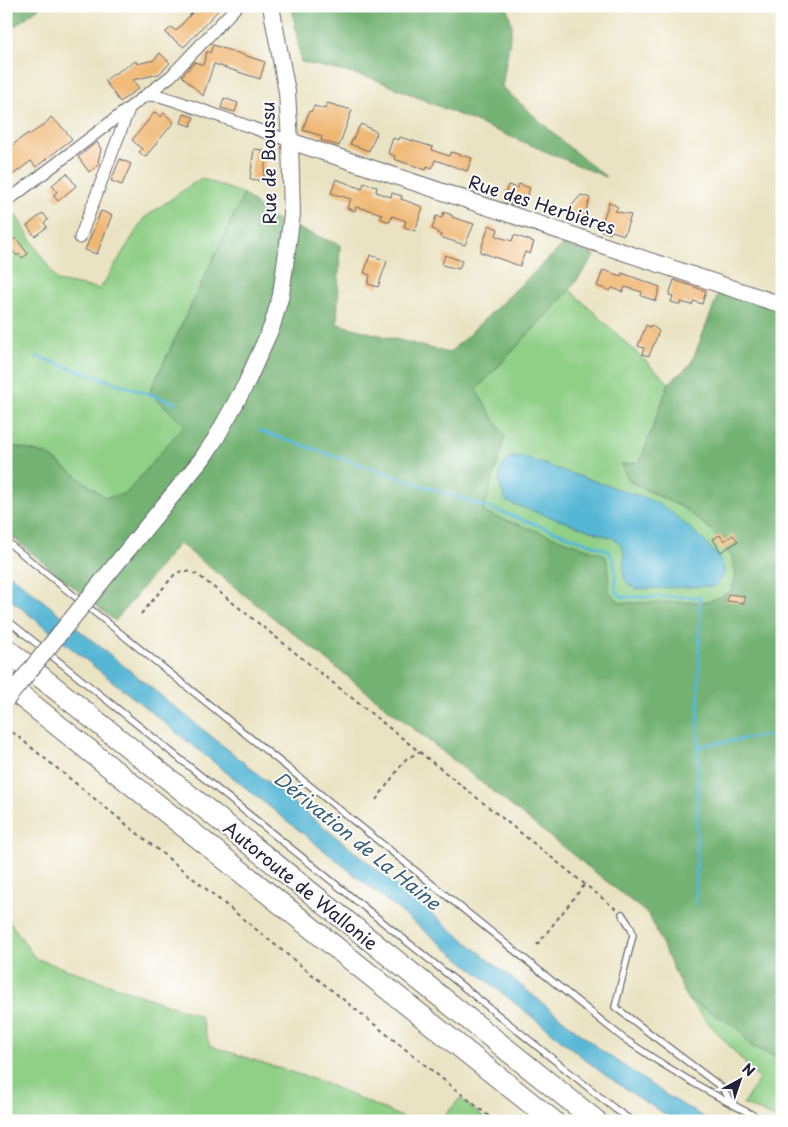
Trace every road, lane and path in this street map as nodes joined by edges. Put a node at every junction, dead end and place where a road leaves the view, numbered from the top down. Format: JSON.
{"nodes":[{"id":1,"x":237,"y":6,"type":"edge"},
{"id":2,"x":271,"y":6,"type":"edge"},
{"id":3,"x":146,"y":95,"type":"junction"},
{"id":4,"x":129,"y":108,"type":"junction"},
{"id":5,"x":290,"y":141,"type":"junction"},
{"id":6,"x":6,"y":202,"type":"edge"},
{"id":7,"x":80,"y":238,"type":"dead end"},
{"id":8,"x":782,"y":305,"type":"edge"},
{"id":9,"x":6,"y":542,"type":"edge"},
{"id":10,"x":141,"y":614,"type":"dead end"},
{"id":11,"x":6,"y":619,"type":"edge"},
{"id":12,"x":6,"y":650,"type":"edge"},
{"id":13,"x":6,"y":684,"type":"edge"},
{"id":14,"x":6,"y":700,"type":"edge"},
{"id":15,"x":6,"y":727,"type":"edge"},
{"id":16,"x":419,"y":752,"type":"junction"},
{"id":17,"x":376,"y":800,"type":"dead end"},
{"id":18,"x":584,"y":884,"type":"junction"},
{"id":19,"x":622,"y":914,"type":"joint"},
{"id":20,"x":537,"y":945,"type":"dead end"},
{"id":21,"x":735,"y":1106,"type":"junction"},
{"id":22,"x":495,"y":1121,"type":"edge"},
{"id":23,"x":553,"y":1121,"type":"edge"},
{"id":24,"x":596,"y":1121,"type":"edge"},
{"id":25,"x":632,"y":1121,"type":"edge"},
{"id":26,"x":765,"y":1121,"type":"edge"}],
"edges":[{"from":1,"to":3,"type":"street"},
{"from":2,"to":5,"type":"street","name":"Rue de Boussu"},
{"from":3,"to":4,"type":"street"},
{"from":3,"to":5,"type":"street"},
{"from":4,"to":6,"type":"street"},
{"from":4,"to":7,"type":"street"},
{"from":5,"to":8,"type":"street","name":"Rue des Herbières"},
{"from":5,"to":14,"type":"street","name":"Rue de Boussu","bridge":true},
{"from":9,"to":21,"type":"lane"},
{"from":10,"to":16,"type":"path"},
{"from":11,"to":25,"type":"lane"},
{"from":12,"to":24,"type":"highway","name":"Autoroute de Wallonie"},
{"from":13,"to":23,"type":"highway","name":"Autoroute de Wallonie"},
{"from":15,"to":22,"type":"path"},
{"from":16,"to":17,"type":"path"},
{"from":16,"to":18,"type":"path"},
{"from":18,"to":19,"type":"path"},
{"from":18,"to":20,"type":"path"},
{"from":19,"to":21,"type":"lane"},
{"from":21,"to":26,"type":"lane"}]}
